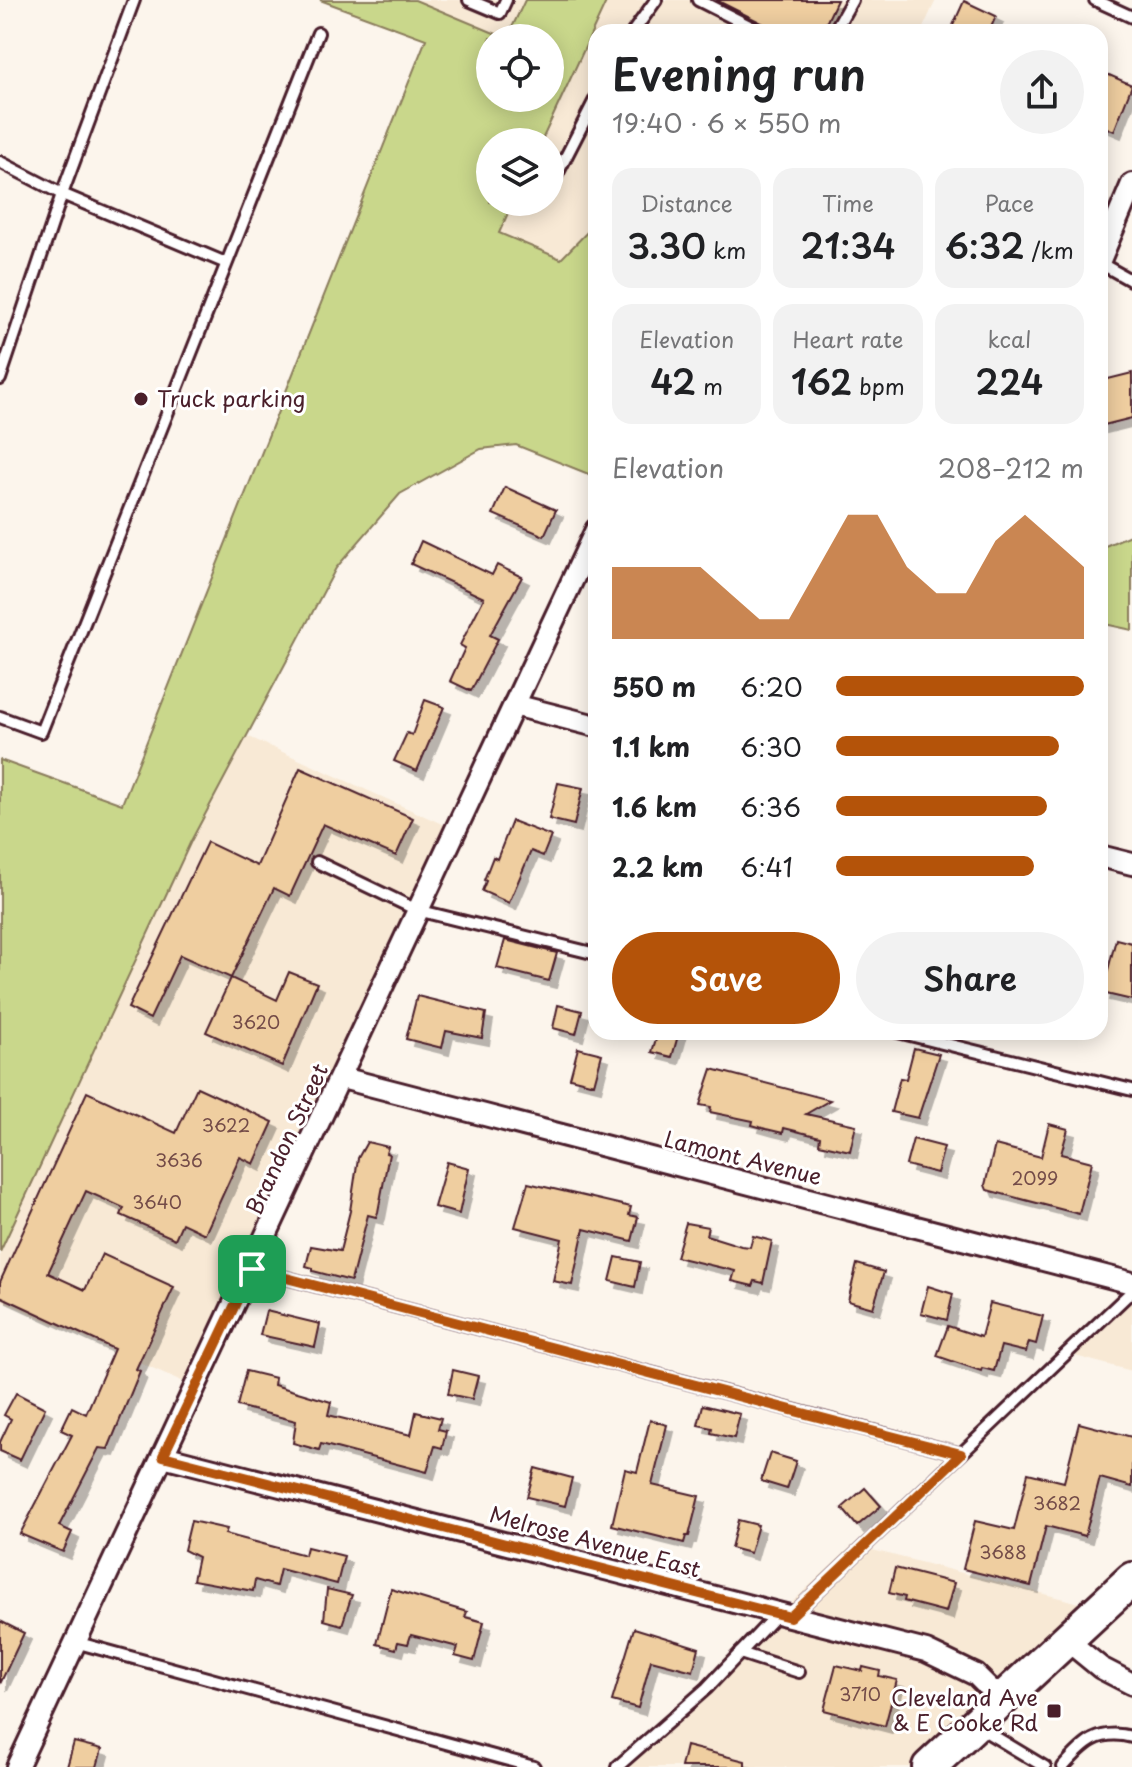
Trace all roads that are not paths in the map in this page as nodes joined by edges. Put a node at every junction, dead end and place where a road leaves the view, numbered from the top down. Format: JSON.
{"nodes":[{"id":1,"x":134,"y":0,"type":"edge"},
{"id":2,"x":469,"y":0,"type":"edge"},
{"id":3,"x":506,"y":0,"type":"edge"},
{"id":4,"x":656,"y":0,"type":"edge"},
{"id":5,"x":698,"y":0,"type":"edge"},
{"id":6,"x":852,"y":0,"type":"edge"},
{"id":7,"x":1095,"y":0,"type":"edge"},
{"id":8,"x":1132,"y":17,"type":"edge"},
{"id":9,"x":639,"y":24,"type":"edge"},
{"id":10,"x":745,"y":24,"type":"edge"},
{"id":11,"x":838,"y":24,"type":"edge"},
{"id":12,"x":318,"y":33,"type":"dead end"},
{"id":13,"x":588,"y":114,"type":"edge"},
{"id":14,"x":564,"y":161,"type":"edge"},
{"id":15,"x":0,"y":162,"type":"edge"},
{"id":16,"x":1132,"y":184,"type":"edge"},
{"id":17,"x":62,"y":194,"type":"junction"},
{"id":18,"x":1108,"y":242,"type":"edge"},
{"id":19,"x":226,"y":263,"type":"junction"},
{"id":20,"x":1108,"y":267,"type":"edge"},
{"id":21,"x":1132,"y":281,"type":"edge"},
{"id":22,"x":0,"y":379,"type":"edge"},
{"id":23,"x":588,"y":547,"type":"edge"},
{"id":24,"x":514,"y":705,"type":"junction"},
{"id":25,"x":0,"y":717,"type":"edge"},
{"id":26,"x":588,"y":724,"type":"edge"},
{"id":27,"x":1108,"y":858,"type":"edge"},
{"id":28,"x":317,"y":862,"type":"dead end"},
{"id":29,"x":1132,"y":864,"type":"edge"},
{"id":30,"x":417,"y":910,"type":"junction"},
{"id":31,"x":588,"y":952,"type":"edge"},
{"id":32,"x":930,"y":1040,"type":"edge"},
{"id":33,"x":342,"y":1078,"type":"junction"},
{"id":34,"x":1132,"y":1090,"type":"edge"},
{"id":35,"x":252,"y":1269,"type":"junction"},
{"id":36,"x":1132,"y":1283,"type":"edge"},
{"id":37,"x":1132,"y":1291,"type":"edge"},
{"id":38,"x":961,"y":1454,"type":"junction"},
{"id":39,"x":163,"y":1456,"type":"junction"},
{"id":40,"x":1132,"y":1579,"type":"edge"},
{"id":41,"x":784,"y":1616,"type":"junction"},
{"id":42,"x":1068,"y":1641,"type":"junction"},
{"id":43,"x":75,"y":1642,"type":"junction"},
{"id":44,"x":740,"y":1653,"type":"junction"},
{"id":45,"x":799,"y":1672,"type":"dead end"},
{"id":46,"x":1132,"y":1684,"type":"edge"},
{"id":47,"x":1001,"y":1700,"type":"junction"},
{"id":48,"x":975,"y":1725,"type":"junction"},
{"id":49,"x":1132,"y":1737,"type":"edge"},
{"id":50,"x":17,"y":1767,"type":"edge"},
{"id":51,"x":534,"y":1767,"type":"edge"},
{"id":52,"x":617,"y":1767,"type":"edge"},
{"id":53,"x":929,"y":1767,"type":"edge"},
{"id":54,"x":1045,"y":1767,"type":"edge"},
{"id":55,"x":1063,"y":1767,"type":"edge"}],
"edges":[{"from":1,"to":17,"type":"lane"},
{"from":2,"to":3,"type":"lane"},
{"from":4,"to":9,"type":"lane"},
{"from":5,"to":10,"type":"lane"},
{"from":6,"to":11,"type":"lane"},
{"from":7,"to":8,"type":"lane"},
{"from":12,"to":19,"type":"lane"},
{"from":13,"to":14,"type":"lane"},
{"from":15,"to":17,"type":"lane"},
{"from":16,"to":18,"type":"street"},
{"from":17,"to":19,"type":"lane"},
{"from":17,"to":22,"type":"lane"},
{"from":19,"to":25,"type":"lane"},
{"from":20,"to":21,"type":"lane"},
{"from":23,"to":24,"type":"street","name":"Brandon Street"},
{"from":24,"to":26,"type":"street"},
{"from":24,"to":30,"type":"street","name":"Brandon Street"},
{"from":27,"to":29,"type":"street"},
{"from":28,"to":30,"type":"lane"},
{"from":30,"to":31,"type":"lane"},
{"from":30,"to":33,"type":"street","name":"Brandon Street"},
{"from":32,"to":34,"type":"lane"},
{"from":33,"to":35,"type":"street","name":"Brandon Street"},
{"from":33,"to":36,"type":"street","name":"Lamont Avenue"},
{"from":35,"to":38,"type":"lane"},
{"from":35,"to":39,"type":"street","name":"Brandon Street"},
{"from":37,"to":38,"type":"lane"},
{"from":38,"to":41,"type":"lane"},
{"from":39,"to":41,"type":"street","name":"Melrose Avenue East"},
{"from":39,"to":43,"type":"street","name":"Brandon Street"},
{"from":40,"to":42,"type":"main road"},
{"from":41,"to":44,"type":"lane"},
{"from":41,"to":47,"type":"street","name":"Melrose Avenue East"},
{"from":42,"to":46,"type":"street"},
{"from":42,"to":47,"type":"main road"},
{"from":43,"to":50,"type":"street","name":"Brandon Street"},
{"from":43,"to":51,"type":"lane"},
{"from":44,"to":45,"type":"lane"},
{"from":44,"to":52,"type":"lane"},
{"from":47,"to":48,"type":"main road"},
{"from":48,"to":53,"type":"main road"},
{"from":48,"to":54,"type":"lane"},
{"from":49,"to":55,"type":"lane"}]}
